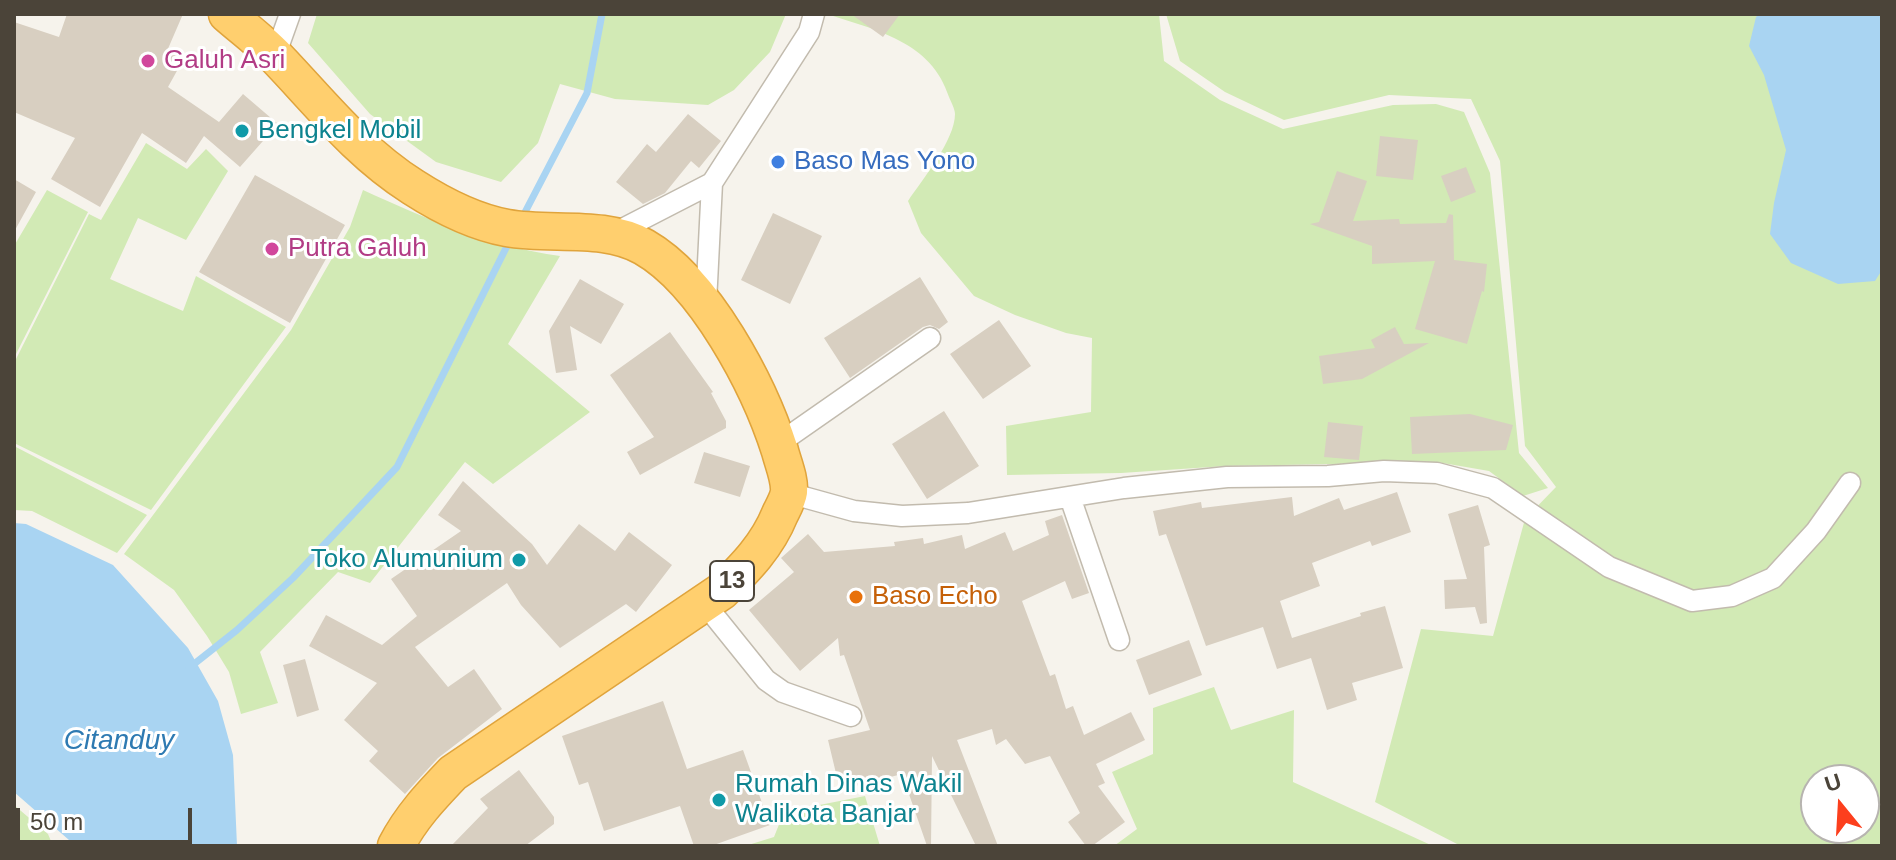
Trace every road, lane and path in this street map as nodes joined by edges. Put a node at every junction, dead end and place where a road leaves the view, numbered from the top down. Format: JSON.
{"nodes":[{"id":1,"x":227,"y":14,"type":"edge"},
{"id":2,"x":290,"y":14,"type":"edge"},
{"id":3,"x":814,"y":14,"type":"edge"},
{"id":4,"x":275,"y":56,"type":"junction"},
{"id":5,"x":712,"y":183,"type":"junction"},
{"id":6,"x":612,"y":234,"type":"junction"},
{"id":7,"x":705,"y":307,"type":"junction"},
{"id":8,"x":930,"y":338,"type":"dead end"},
{"id":9,"x":778,"y":444,"type":"junction"},
{"id":10,"x":1850,"y":483,"type":"dead end"},
{"id":11,"x":789,"y":493,"type":"junction"},
{"id":12,"x":1070,"y":497,"type":"junction"},
{"id":13,"x":704,"y":603,"type":"junction"},
{"id":14,"x":1119,"y":640,"type":"dead end"},
{"id":15,"x":851,"y":716,"type":"dead end"},
{"id":16,"x":396,"y":846,"type":"edge"}],
"edges":[{"from":1,"to":4,"type":"highway"},
{"from":2,"to":4,"type":"street"},
{"from":3,"to":5,"type":"street"},
{"from":4,"to":6,"type":"highway"},
{"from":5,"to":6,"type":"street"},
{"from":5,"to":7,"type":"street"},
{"from":6,"to":7,"type":"highway"},
{"from":7,"to":9,"type":"highway"},
{"from":8,"to":9,"type":"street"},
{"from":9,"to":11,"type":"highway"},
{"from":10,"to":12,"type":"street"},
{"from":11,"to":12,"type":"street"},
{"from":11,"to":13,"type":"highway","number":"13"},
{"from":12,"to":14,"type":"street"},
{"from":13,"to":15,"type":"street"},
{"from":13,"to":16,"type":"highway","number":"13"}]}
